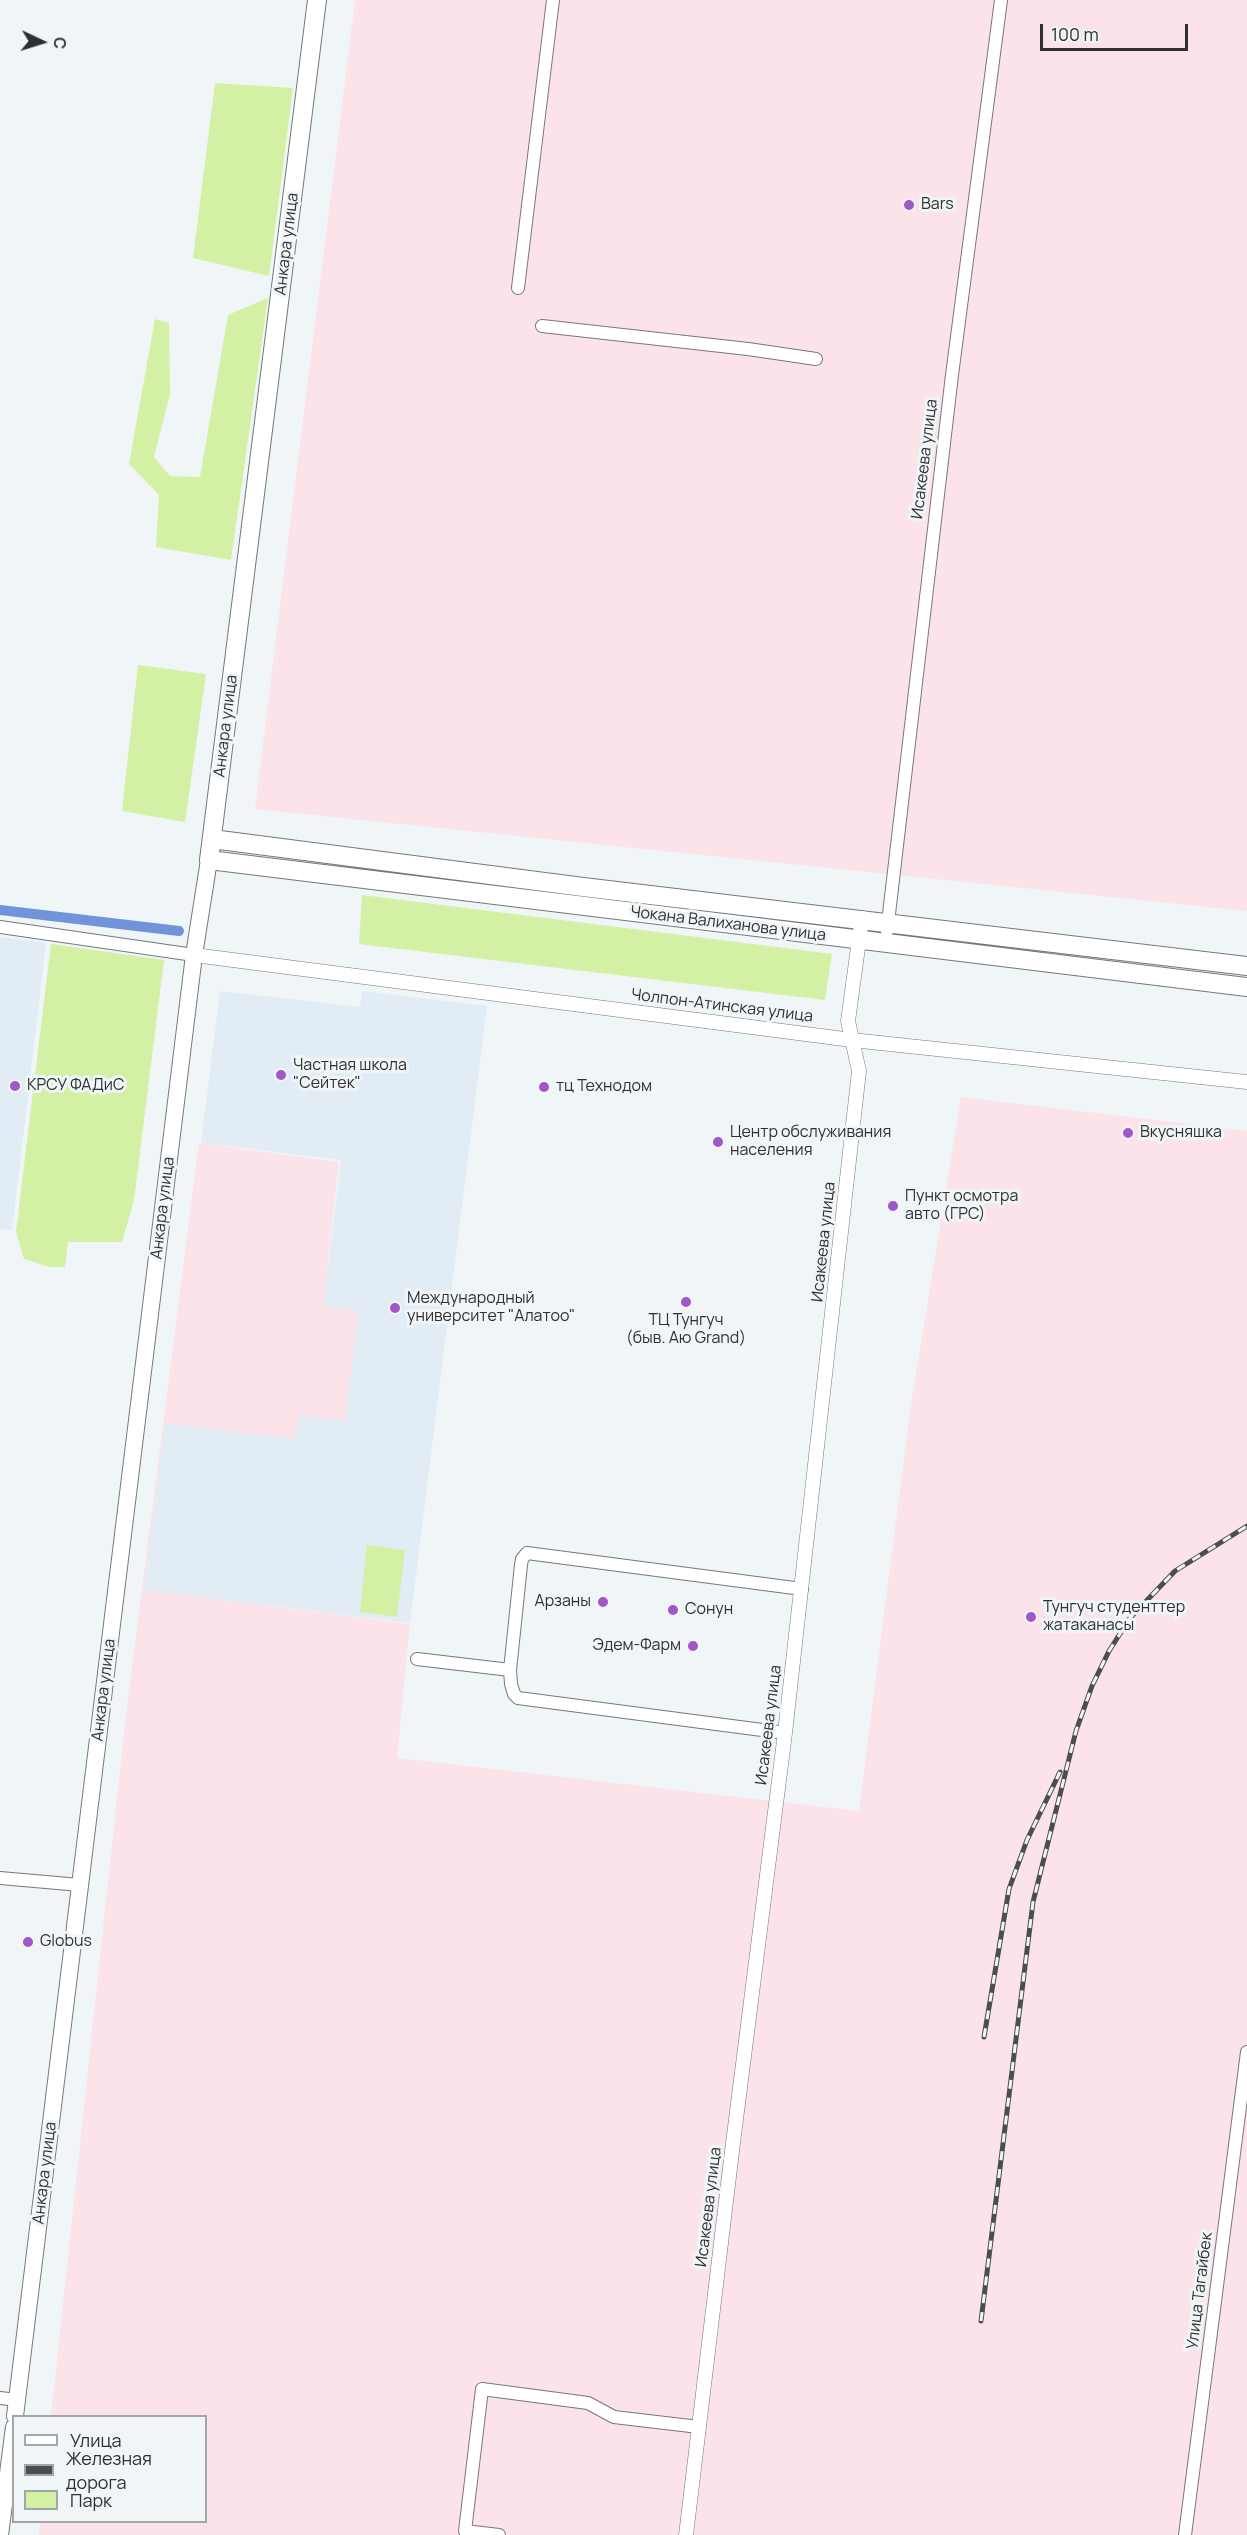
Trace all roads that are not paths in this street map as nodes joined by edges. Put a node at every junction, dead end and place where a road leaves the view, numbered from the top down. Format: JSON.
{"nodes":[{"id":1,"x":316,"y":0,"type":"edge"},
{"id":2,"x":553,"y":0,"type":"edge"},
{"id":3,"x":1001,"y":0,"type":"edge"},
{"id":4,"x":518,"y":288,"type":"dead end"},
{"id":5,"x":542,"y":326,"type":"dead end"},
{"id":6,"x":816,"y":359,"type":"dead end"},
{"id":7,"x":212,"y":839,"type":"junction"},
{"id":8,"x":209,"y":860,"type":"junction"},
{"id":9,"x":583,"y":887,"type":"junction"},
{"id":10,"x":580,"y":906,"type":"junction"},
{"id":11,"x":862,"y":918,"type":"junction"},
{"id":12,"x":888,"y":922,"type":"junction"},
{"id":13,"x":0,"y":927,"type":"edge"},
{"id":14,"x":858,"y":940,"type":"junction"},
{"id":15,"x":885,"y":944,"type":"junction"},
{"id":16,"x":194,"y":955,"type":"junction"},
{"id":17,"x":1182,"y":958,"type":"junction"},
{"id":18,"x":1247,"y":966,"type":"edge"},
{"id":19,"x":1179,"y":979,"type":"junction"},
{"id":20,"x":1247,"y":987,"type":"edge"},
{"id":21,"x":852,"y":1040,"type":"junction"},
{"id":22,"x":1242,"y":1082,"type":"edge"},
{"id":23,"x":802,"y":1589,"type":"junction"},
{"id":24,"x":417,"y":1659,"type":"dead end"},
{"id":25,"x":510,"y":1670,"type":"junction"},
{"id":26,"x":786,"y":1733,"type":"junction"},
{"id":27,"x":0,"y":1878,"type":"edge"},
{"id":28,"x":80,"y":1885,"type":"junction"},
{"id":29,"x":1247,"y":2052,"type":"edge"},
{"id":30,"x":11,"y":2405,"type":"edge"},
{"id":31,"x":699,"y":2427,"type":"junction"},
{"id":32,"x":12,"y":2442,"type":"edge"},
{"id":33,"x":0,"y":2535,"type":"edge"},
{"id":34,"x":499,"y":2535,"type":"edge"},
{"id":35,"x":686,"y":2535,"type":"edge"},
{"id":36,"x":1185,"y":2535,"type":"edge"}],
"edges":[{"from":1,"to":7,"type":"main road","name":"Анкара улица"},
{"from":2,"to":4,"type":"street"},
{"from":3,"to":12,"type":"street","name":"Исакеева улица"},
{"from":5,"to":6,"type":"street"},
{"from":7,"to":8,"type":"main road","name":"Анкара улица"},
{"from":7,"to":9,"type":"main road","name":"Чокана Валиханова улица"},
{"from":8,"to":10,"type":"main road","name":"Чокана Валиханова улица"},
{"from":8,"to":16,"type":"main road","name":"Анкара улица"},
{"from":9,"to":10,"type":"main road"},
{"from":9,"to":11,"type":"main road","name":"Чокана Валиханова улица"},
{"from":10,"to":14,"type":"main road","name":"Чокана Валиханова улица"},
{"from":11,"to":12,"type":"main road","name":"Чокана Валиханова улица"},
{"from":11,"to":14,"type":"street","name":"Исакеева улица"},
{"from":12,"to":15,"type":"street","name":"Исакеева улица"},
{"from":12,"to":17,"type":"main road","name":"Чокана Валиханова улица"},
{"from":13,"to":16,"type":"street"},
{"from":14,"to":15,"type":"main road","name":"Чокана Валиханова улица"},
{"from":14,"to":21,"type":"street","name":"Исакеева улица"},
{"from":15,"to":19,"type":"main road","name":"Чокана Валиханова улица"},
{"from":16,"to":21,"type":"street","name":"Чолпон-Атинская улица"},
{"from":16,"to":28,"type":"main road","name":"Анкара улица"},
{"from":17,"to":18,"type":"main road","name":"Чокана Валиханова улица"},
{"from":17,"to":19,"type":"main road"},
{"from":19,"to":20,"type":"main road","name":"Чокана Валиханова улица"},
{"from":21,"to":22,"type":"street","name":"Чолпон-Атинская улица"},
{"from":21,"to":23,"type":"street","name":"Исакеева улица"},
{"from":23,"to":25,"type":"street"},
{"from":23,"to":26,"type":"street","name":"Исакеева улица"},
{"from":24,"to":25,"type":"street"},
{"from":25,"to":26,"type":"street"},
{"from":26,"to":31,"type":"street","name":"Исакеева улица"},
{"from":27,"to":28,"type":"street"},
{"from":28,"to":30,"type":"main road","name":"Анкара улица"},
{"from":29,"to":36,"type":"street","name":"Улица Тагайбек"},
{"from":31,"to":34,"type":"street"},
{"from":31,"to":35,"type":"street","name":"Исакеева улица"},
{"from":32,"to":33,"type":"main road"}]}
